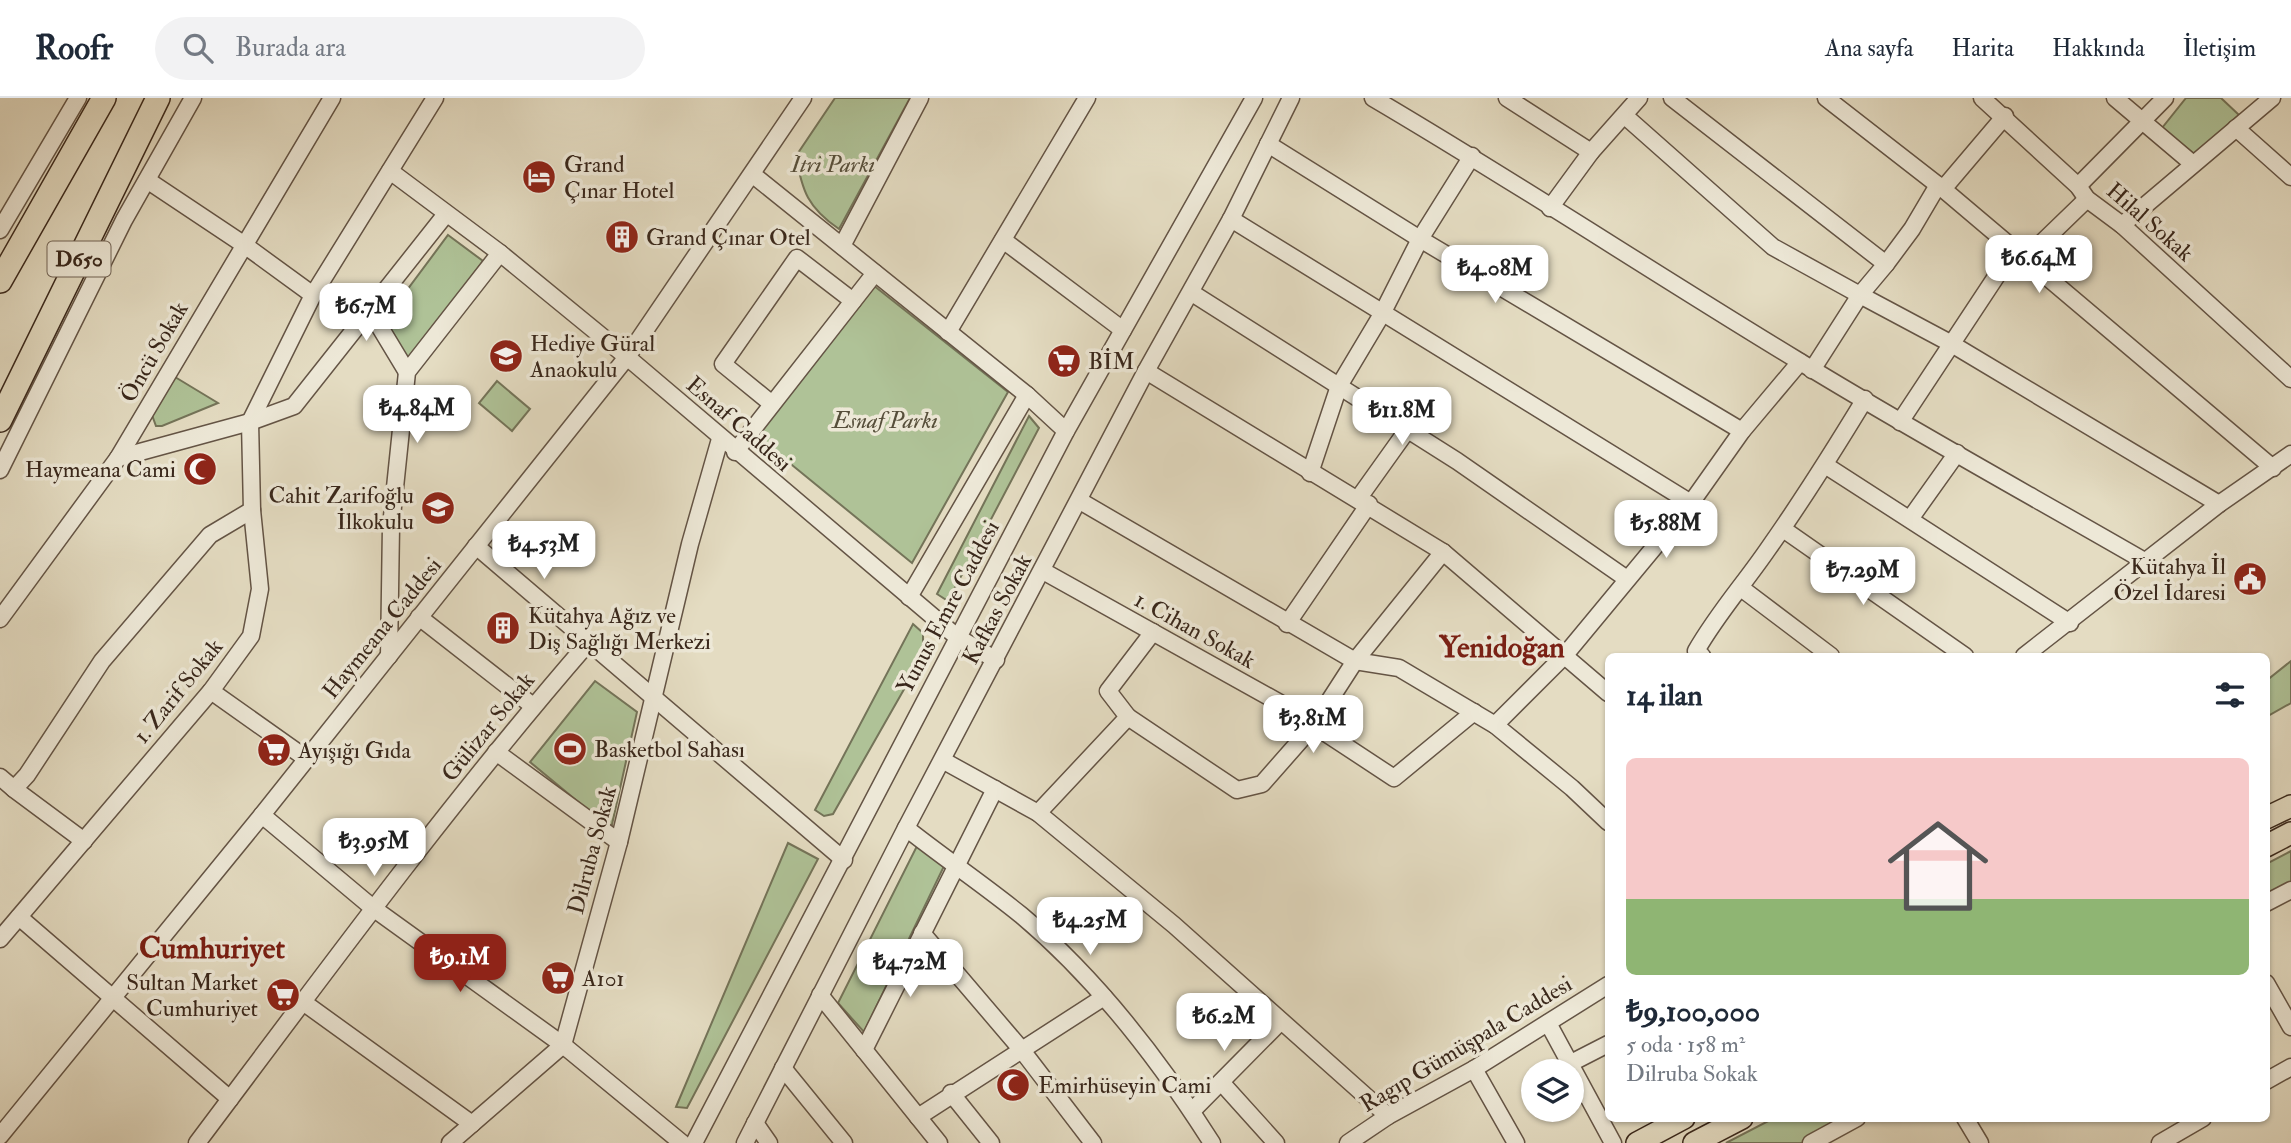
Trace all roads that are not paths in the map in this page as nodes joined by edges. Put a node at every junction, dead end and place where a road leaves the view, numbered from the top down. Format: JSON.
{"nodes":[{"id":1,"x":78,"y":98,"type":"edge"},
{"id":2,"x":104,"y":98,"type":"edge"},
{"id":3,"x":158,"y":98,"type":"edge"},
{"id":4,"x":193,"y":98,"type":"edge"},
{"id":5,"x":332,"y":98,"type":"edge"},
{"id":6,"x":435,"y":98,"type":"edge"},
{"id":7,"x":803,"y":98,"type":"edge"},
{"id":8,"x":920,"y":98,"type":"edge"},
{"id":9,"x":1087,"y":98,"type":"edge"},
{"id":10,"x":1254,"y":98,"type":"edge"},
{"id":11,"x":1291,"y":98,"type":"edge"},
{"id":12,"x":1373,"y":98,"type":"edge"},
{"id":13,"x":1507,"y":98,"type":"edge"},
{"id":14,"x":1639,"y":98,"type":"edge"},
{"id":15,"x":1672,"y":98,"type":"edge"},
{"id":16,"x":1826,"y":98,"type":"edge"},
{"id":17,"x":1982,"y":98,"type":"edge"},
{"id":18,"x":2115,"y":98,"type":"edge"},
{"id":19,"x":2165,"y":98,"type":"edge"},
{"id":20,"x":2272,"y":98,"type":"edge"},
{"id":21,"x":1625,"y":116,"type":"junction"},
{"id":22,"x":2005,"y":117,"type":"junction"},
{"id":23,"x":2142,"y":121,"type":"junction"},
{"id":24,"x":2236,"y":128,"type":"junction"},
{"id":25,"x":1268,"y":144,"type":"junction"},
{"id":26,"x":1591,"y":152,"type":"junction"},
{"id":27,"x":1472,"y":156,"type":"junction"},
{"id":28,"x":2193,"y":164,"type":"junction"},
{"id":29,"x":390,"y":171,"type":"junction"},
{"id":30,"x":752,"y":174,"type":"junction"},
{"id":31,"x":2291,"y":177,"type":"edge"},
{"id":32,"x":147,"y":180,"type":"junction"},
{"id":33,"x":1940,"y":187,"type":"junction"},
{"id":34,"x":2083,"y":192,"type":"junction"},
{"id":35,"x":1550,"y":208,"type":"junction"},
{"id":36,"x":446,"y":214,"type":"junction"},
{"id":37,"x":1231,"y":219,"type":"junction"},
{"id":38,"x":2122,"y":225,"type":"junction"},
{"id":39,"x":0,"y":230,"type":"edge"},
{"id":40,"x":1420,"y":239,"type":"junction"},
{"id":41,"x":1003,"y":240,"type":"junction"},
{"id":42,"x":243,"y":244,"type":"junction"},
{"id":43,"x":842,"y":246,"type":"junction"},
{"id":44,"x":500,"y":253,"type":"junction"},
{"id":45,"x":2019,"y":255,"type":"junction"},
{"id":46,"x":1886,"y":264,"type":"junction"},
{"id":47,"x":875,"y":273,"type":"junction"},
{"id":48,"x":0,"y":281,"type":"edge"},
{"id":49,"x":1192,"y":293,"type":"junction"},
{"id":50,"x":313,"y":295,"type":"junction"},
{"id":51,"x":1860,"y":295,"type":"junction"},
{"id":52,"x":853,"y":301,"type":"junction"},
{"id":53,"x":369,"y":309,"type":"junction"},
{"id":54,"x":1382,"y":314,"type":"junction"},
{"id":55,"x":1123,"y":330,"type":"junction"},
{"id":56,"x":948,"y":332,"type":"junction"},
{"id":57,"x":1950,"y":342,"type":"junction"},
{"id":58,"x":627,"y":357,"type":"junction"},
{"id":59,"x":1806,"y":366,"type":"junction"},
{"id":60,"x":1146,"y":370,"type":"junction"},
{"id":61,"x":407,"y":372,"type":"junction"},
{"id":62,"x":2291,"y":379,"type":"edge"},
{"id":63,"x":1339,"y":386,"type":"junction"},
{"id":64,"x":1027,"y":395,"type":"junction"},
{"id":65,"x":1865,"y":399,"type":"junction"},
{"id":66,"x":772,"y":404,"type":"junction"},
{"id":67,"x":0,"y":420,"type":"edge"},
{"id":68,"x":250,"y":422,"type":"junction"},
{"id":69,"x":1900,"y":422,"type":"junction"},
{"id":70,"x":1408,"y":429,"type":"junction"},
{"id":71,"x":1066,"y":431,"type":"junction"},
{"id":72,"x":1742,"y":431,"type":"junction"},
{"id":73,"x":720,"y":439,"type":"junction"},
{"id":74,"x":735,"y":452,"type":"junction"},
{"id":75,"x":1957,"y":453,"type":"junction"},
{"id":76,"x":2291,"y":454,"type":"edge"},
{"id":77,"x":118,"y":458,"type":"junction"},
{"id":78,"x":1825,"y":465,"type":"junction"},
{"id":79,"x":2273,"y":468,"type":"junction"},
{"id":80,"x":0,"y":470,"type":"edge"},
{"id":81,"x":1310,"y":473,"type":"junction"},
{"id":82,"x":1080,"y":501,"type":"junction"},
{"id":83,"x":1363,"y":502,"type":"junction"},
{"id":84,"x":1691,"y":503,"type":"junction"},
{"id":85,"x":2219,"y":504,"type":"junction"},
{"id":86,"x":252,"y":510,"type":"junction"},
{"id":87,"x":1910,"y":519,"type":"junction"},
{"id":88,"x":1783,"y":528,"type":"junction"},
{"id":89,"x":476,"y":546,"type":"junction"},
{"id":90,"x":1444,"y":552,"type":"junction"},
{"id":91,"x":2146,"y":562,"type":"junction"},
{"id":92,"x":1043,"y":571,"type":"junction"},
{"id":93,"x":1627,"y":579,"type":"junction"},
{"id":94,"x":1741,"y":588,"type":"junction"},
{"id":95,"x":909,"y":597,"type":"junction"},
{"id":96,"x":419,"y":617,"type":"junction"},
{"id":97,"x":0,"y":619,"type":"edge"},
{"id":98,"x":2070,"y":623,"type":"junction"},
{"id":99,"x":1287,"y":624,"type":"junction"},
{"id":100,"x":1153,"y":632,"type":"junction"},
{"id":101,"x":957,"y":638,"type":"junction"},
{"id":102,"x":588,"y":643,"type":"junction"},
{"id":103,"x":1698,"y":653,"type":"edge"},
{"id":104,"x":1827,"y":653,"type":"edge"},
{"id":105,"x":1961,"y":653,"type":"edge"},
{"id":106,"x":2028,"y":653,"type":"edge"},
{"id":107,"x":1565,"y":655,"type":"junction"},
{"id":108,"x":389,"y":656,"type":"junction"},
{"id":109,"x":996,"y":660,"type":"junction"},
{"id":110,"x":1355,"y":662,"type":"junction"},
{"id":111,"x":1605,"y":690,"type":"edge"},
{"id":112,"x":211,"y":691,"type":"junction"},
{"id":113,"x":655,"y":698,"type":"junction"},
{"id":114,"x":533,"y":706,"type":"junction"},
{"id":115,"x":1474,"y":712,"type":"junction"},
{"id":116,"x":1128,"y":717,"type":"junction"},
{"id":117,"x":1496,"y":725,"type":"junction"},
{"id":118,"x":1313,"y":726,"type":"junction"},
{"id":119,"x":496,"y":752,"type":"junction"},
{"id":120,"x":307,"y":759,"type":"junction"},
{"id":121,"x":944,"y":761,"type":"junction"},
{"id":122,"x":0,"y":778,"type":"edge"},
{"id":123,"x":14,"y":789,"type":"junction"},
{"id":124,"x":995,"y":789,"type":"junction"},
{"id":125,"x":2291,"y":806,"type":"edge"},
{"id":126,"x":1038,"y":813,"type":"junction"},
{"id":127,"x":262,"y":815,"type":"junction"},
{"id":128,"x":2270,"y":816,"type":"edge"},
{"id":129,"x":1605,"y":819,"type":"edge"},
{"id":130,"x":906,"y":828,"type":"junction"},
{"id":131,"x":2291,"y":833,"type":"edge"},
{"id":132,"x":83,"y":841,"type":"junction"},
{"id":133,"x":619,"y":842,"type":"junction"},
{"id":134,"x":2270,"y":844,"type":"edge"},
{"id":135,"x":844,"y":859,"type":"junction"},
{"id":136,"x":955,"y":867,"type":"junction"},
{"id":137,"x":2291,"y":890,"type":"edge"},
{"id":138,"x":2270,"y":901,"type":"edge"},
{"id":139,"x":373,"y":908,"type":"junction"},
{"id":140,"x":19,"y":917,"type":"junction"},
{"id":141,"x":922,"y":933,"type":"junction"},
{"id":142,"x":0,"y":939,"type":"edge"},
{"id":143,"x":1605,"y":987,"type":"edge"},
{"id":144,"x":2270,"y":991,"type":"edge"},
{"id":145,"x":820,"y":995,"type":"junction"},
{"id":146,"x":1104,"y":997,"type":"junction"},
{"id":147,"x":113,"y":998,"type":"junction"},
{"id":148,"x":303,"y":1002,"type":"junction"},
{"id":149,"x":1281,"y":1021,"type":"junction"},
{"id":150,"x":1548,"y":1023,"type":"junction"},
{"id":151,"x":2291,"y":1027,"type":"edge"},
{"id":152,"x":563,"y":1045,"type":"junction"},
{"id":153,"x":1605,"y":1046,"type":"edge"},
{"id":154,"x":864,"y":1049,"type":"junction"},
{"id":155,"x":1021,"y":1049,"type":"junction"},
{"id":156,"x":1566,"y":1059,"type":"edge"},
{"id":157,"x":1579,"y":1059,"type":"edge"},
{"id":158,"x":2291,"y":1067,"type":"edge"},
{"id":159,"x":783,"y":1068,"type":"junction"},
{"id":160,"x":1474,"y":1069,"type":"junction"},
{"id":161,"x":2270,"y":1080,"type":"edge"},
{"id":162,"x":1221,"y":1082,"type":"junction"},
{"id":163,"x":1584,"y":1091,"type":"edge"},
{"id":164,"x":951,"y":1093,"type":"junction"},
{"id":165,"x":230,"y":1099,"type":"junction"},
{"id":166,"x":1192,"y":1111,"type":"junction"},
{"id":167,"x":1388,"y":1116,"type":"junction"},
{"id":168,"x":918,"y":1117,"type":"junction"},
{"id":169,"x":1676,"y":1122,"type":"edge"},
{"id":170,"x":1734,"y":1122,"type":"edge"},
{"id":171,"x":1850,"y":1122,"type":"edge"},
{"id":172,"x":1967,"y":1122,"type":"edge"},
{"id":173,"x":2196,"y":1122,"type":"edge"},
{"id":174,"x":755,"y":1123,"type":"junction"},
{"id":175,"x":472,"y":1124,"type":"junction"},
{"id":176,"x":0,"y":1136,"type":"edge"},
{"id":177,"x":197,"y":1143,"type":"edge"},
{"id":178,"x":450,"y":1143,"type":"edge"},
{"id":179,"x":682,"y":1143,"type":"edge"},
{"id":180,"x":694,"y":1143,"type":"edge"},
{"id":181,"x":746,"y":1143,"type":"edge"},
{"id":182,"x":769,"y":1143,"type":"edge"},
{"id":183,"x":844,"y":1143,"type":"edge"},
{"id":184,"x":939,"y":1143,"type":"edge"},
{"id":185,"x":992,"y":1143,"type":"edge"},
{"id":186,"x":1093,"y":1143,"type":"edge"},
{"id":187,"x":1212,"y":1143,"type":"edge"},
{"id":188,"x":1276,"y":1143,"type":"edge"},
{"id":189,"x":1348,"y":1143,"type":"edge"},
{"id":190,"x":1516,"y":1143,"type":"edge"},
{"id":191,"x":1613,"y":1143,"type":"edge"},
{"id":192,"x":1637,"y":1143,"type":"edge"},
{"id":193,"x":1694,"y":1143,"type":"edge"},
{"id":194,"x":1811,"y":1143,"type":"edge"},
{"id":195,"x":1980,"y":1143,"type":"edge"},
{"id":196,"x":2160,"y":1143,"type":"edge"}],
"edges":[{"from":1,"to":39,"type":"street"},
{"from":2,"to":48,"type":"highway","number":"D650"},
{"from":3,"to":67,"type":"highway","number":"D650"},
{"from":4,"to":32,"type":"street"},
{"from":5,"to":42,"type":"street","name":"Öncü Sokak"},
{"from":6,"to":29,"type":"street"},
{"from":7,"to":30,"type":"street","name":"Haymeana Caddesi"},
{"from":8,"to":43,"type":"street"},
{"from":9,"to":41,"type":"street"},
{"from":10,"to":55,"type":"street","name":"Yunus Emre Caddesi"},
{"from":11,"to":25,"type":"street","name":"Kafkas Sokak"},
{"from":12,"to":27,"type":"street"},
{"from":13,"to":26,"type":"street"},
{"from":14,"to":21,"type":"street"},
{"from":15,"to":46,"type":"street"},
{"from":16,"to":33,"type":"street"},
{"from":17,"to":22,"type":"street","name":"Hilal Sokak"},
{"from":18,"to":23,"type":"street"},
{"from":19,"to":23,"type":"street"},
{"from":20,"to":24,"type":"street"},
{"from":21,"to":26,"type":"street"},
{"from":21,"to":51,"type":"street"},
{"from":22,"to":33,"type":"street"},
{"from":22,"to":34,"type":"street","name":"Hilal Sokak"},
{"from":23,"to":28,"type":"street"},
{"from":23,"to":34,"type":"street"},
{"from":24,"to":28,"type":"street"},
{"from":24,"to":31,"type":"street"},
{"from":25,"to":37,"type":"street","name":"Kafkas Sokak"},
{"from":25,"to":40,"type":"street"},
{"from":26,"to":35,"type":"street"},
{"from":27,"to":35,"type":"street"},
{"from":27,"to":40,"type":"street"},
{"from":28,"to":38,"type":"street"},
{"from":29,"to":36,"type":"street","name":"Esnaf Caddesi"},
{"from":29,"to":50,"type":"street"},
{"from":30,"to":43,"type":"street"},
{"from":30,"to":58,"type":"street","name":"Haymeana Caddesi"},
{"from":32,"to":42,"type":"street"},
{"from":32,"to":80,"type":"street"},
{"from":33,"to":45,"type":"street"},
{"from":33,"to":46,"type":"street"},
{"from":34,"to":38,"type":"street","name":"Hilal Sokak"},
{"from":34,"to":45,"type":"street"},
{"from":35,"to":59,"type":"street"},
{"from":36,"to":44,"type":"street","name":"Esnaf Caddesi"},
{"from":36,"to":53,"type":"street"},
{"from":37,"to":49,"type":"street","name":"Kafkas Sokak"},
{"from":37,"to":54,"type":"street"},
{"from":38,"to":62,"type":"street","name":"Hilal Sokak"},
{"from":40,"to":54,"type":"street"},
{"from":40,"to":72,"type":"street"},
{"from":41,"to":55,"type":"street"},
{"from":41,"to":56,"type":"street"},
{"from":42,"to":50,"type":"street"},
{"from":42,"to":77,"type":"street","name":"Öncü Sokak"},
{"from":43,"to":47,"type":"street"},
{"from":44,"to":58,"type":"street","name":"Esnaf Caddesi"},
{"from":44,"to":61,"type":"street"},
{"from":45,"to":57,"type":"street"},
{"from":45,"to":79,"type":"street"},
{"from":46,"to":51,"type":"street"},
{"from":47,"to":52,"type":"street"},
{"from":47,"to":56,"type":"street"},
{"from":49,"to":60,"type":"street","name":"Kafkas Sokak"},
{"from":49,"to":63,"type":"street"},
{"from":50,"to":68,"type":"street"},
{"from":51,"to":57,"type":"street"},
{"from":51,"to":59,"type":"street"},
{"from":52,"to":66,"type":"street"},
{"from":52,"to":66,"type":"street"},
{"from":53,"to":61,"type":"street"},
{"from":53,"to":68,"type":"street"},
{"from":54,"to":63,"type":"street"},
{"from":54,"to":84,"type":"street"},
{"from":55,"to":71,"type":"street","name":"Yunus Emre Caddesi"},
{"from":56,"to":64,"type":"street"},
{"from":57,"to":69,"type":"street"},
{"from":57,"to":85,"type":"street"},
{"from":58,"to":73,"type":"street","name":"Esnaf Caddesi"},
{"from":58,"to":89,"type":"street","name":"Haymeana Caddesi"},
{"from":59,"to":65,"type":"street"},
{"from":59,"to":72,"type":"street"},
{"from":60,"to":81,"type":"street"},
{"from":60,"to":82,"type":"street","name":"Kafkas Sokak"},
{"from":61,"to":108,"type":"street"},
{"from":63,"to":70,"type":"street"},
{"from":63,"to":81,"type":"street"},
{"from":64,"to":71,"type":"street"},
{"from":64,"to":95,"type":"street"},
{"from":65,"to":69,"type":"street"},
{"from":65,"to":78,"type":"street"},
{"from":66,"to":74,"type":"street"},
{"from":68,"to":77,"type":"street"},
{"from":68,"to":86,"type":"street","name":"1. Zarif Sokak"},
{"from":69,"to":75,"type":"street"},
{"from":70,"to":83,"type":"street"},
{"from":70,"to":93,"type":"street"},
{"from":71,"to":101,"type":"street","name":"Yunus Emre Caddesi"},
{"from":72,"to":84,"type":"street"},
{"from":73,"to":74,"type":"street","name":"Esnaf Caddesi"},
{"from":73,"to":113,"type":"street","name":"Dilruba Sokak"},
{"from":74,"to":95,"type":"street","name":"Esnaf Caddesi"},
{"from":75,"to":87,"type":"street"},
{"from":75,"to":91,"type":"street"},
{"from":76,"to":79,"type":"street"},
{"from":77,"to":97,"type":"street","name":"Öncü Sokak"},
{"from":78,"to":87,"type":"street"},
{"from":78,"to":88,"type":"street"},
{"from":79,"to":85,"type":"street"},
{"from":81,"to":83,"type":"street"},
{"from":82,"to":92,"type":"street","name":"Kafkas Sokak"},
{"from":82,"to":99,"type":"street"},
{"from":83,"to":90,"type":"street"},
{"from":83,"to":99,"type":"street"},
{"from":84,"to":93,"type":"street"},
{"from":85,"to":91,"type":"street"},
{"from":86,"to":112,"type":"street","name":"1. Zarif Sokak"},
{"from":86,"to":123,"type":"street"},
{"from":87,"to":98,"type":"street"},
{"from":88,"to":94,"type":"street"},
{"from":88,"to":105,"type":"street"},
{"from":89,"to":96,"type":"street","name":"Haymeana Caddesi"},
{"from":89,"to":102,"type":"street"},
{"from":90,"to":107,"type":"street"},
{"from":90,"to":110,"type":"street"},
{"from":91,"to":98,"type":"street"},
{"from":92,"to":100,"type":"street","name":"1. Cihan Sokak"},
{"from":92,"to":109,"type":"street","name":"Kafkas Sokak"},
{"from":93,"to":107,"type":"street"},
{"from":94,"to":103,"type":"street"},
{"from":94,"to":104,"type":"street"},
{"from":95,"to":101,"type":"street","name":"Esnaf Caddesi"},
{"from":96,"to":108,"type":"street","name":"Haymeana Caddesi"},
{"from":96,"to":114,"type":"street"},
{"from":98,"to":106,"type":"street"},
{"from":99,"to":110,"type":"street"},
{"from":100,"to":116,"type":"street"},
{"from":100,"to":118,"type":"street","name":"1. Cihan Sokak"},
{"from":101,"to":109,"type":"street","name":"Esnaf Caddesi"},
{"from":101,"to":135,"type":"street","name":"Yunus Emre Caddesi"},
{"from":102,"to":113,"type":"street"},
{"from":102,"to":114,"type":"street","name":"Gülizar Sokak"},
{"from":107,"to":111,"type":"street"},
{"from":107,"to":117,"type":"street"},
{"from":108,"to":120,"type":"street","name":"Haymeana Caddesi"},
{"from":109,"to":121,"type":"street","name":"Kafkas Sokak"},
{"from":110,"to":115,"type":"street"},
{"from":110,"to":118,"type":"street"},
{"from":112,"to":120,"type":"street"},
{"from":112,"to":132,"type":"street","name":"1. Zarif Sokak"},
{"from":113,"to":133,"type":"street","name":"Dilruba Sokak"},
{"from":113,"to":135,"type":"street"},
{"from":114,"to":119,"type":"street","name":"Gülizar Sokak"},
{"from":115,"to":117,"type":"street"},
{"from":115,"to":118,"type":"street","name":"1. Cihan Sokak"},
{"from":116,"to":118,"type":"street"},
{"from":116,"to":126,"type":"street"},
{"from":117,"to":129,"type":"street"},
{"from":119,"to":133,"type":"street"},
{"from":119,"to":139,"type":"street","name":"Gülizar Sokak"},
{"from":120,"to":127,"type":"street","name":"Haymeana Caddesi"},
{"from":121,"to":124,"type":"street"},
{"from":121,"to":130,"type":"street","name":"Kafkas Sokak"},
{"from":122,"to":123,"type":"street"},
{"from":123,"to":132,"type":"street"},
{"from":124,"to":126,"type":"street"},
{"from":124,"to":136,"type":"street"},
{"from":125,"to":128,"type":"main road"},
{"from":126,"to":149,"type":"street"},
{"from":127,"to":139,"type":"street"},
{"from":127,"to":147,"type":"street","name":"Haymeana Caddesi"},
{"from":130,"to":136,"type":"street"},
{"from":130,"to":145,"type":"street","name":"Kafkas Sokak"},
{"from":131,"to":134,"type":"main road"},
{"from":132,"to":140,"type":"street","name":"1. Zarif Sokak"},
{"from":133,"to":152,"type":"street","name":"Dilruba Sokak"},
{"from":135,"to":180,"type":"street","name":"Yunus Emre Caddesi"},
{"from":136,"to":141,"type":"street"},
{"from":136,"to":146,"type":"street"},
{"from":137,"to":138,"type":"street"},
{"from":139,"to":148,"type":"street","name":"Gülizar Sokak"},
{"from":139,"to":152,"type":"street"},
{"from":140,"to":142,"type":"street","name":"1. Zarif Sokak"},
{"from":140,"to":147,"type":"street"},
{"from":141,"to":154,"type":"street"},
{"from":141,"to":155,"type":"street"},
{"from":143,"to":150,"type":"street","name":"Ragıp Gümüşpala Caddesi"},
{"from":144,"to":151,"type":"street"},
{"from":145,"to":154,"type":"street"},
{"from":145,"to":159,"type":"street","name":"Kafkas Sokak"},
{"from":146,"to":155,"type":"street"},
{"from":146,"to":166,"type":"street"},
{"from":147,"to":165,"type":"street"},
{"from":147,"to":176,"type":"street","name":"Haymeana Caddesi"},
{"from":148,"to":165,"type":"street","name":"Gülizar Sokak"},
{"from":148,"to":175,"type":"street"},
{"from":149,"to":162,"type":"street"},
{"from":149,"to":167,"type":"street"},
{"from":150,"to":156,"type":"street"},
{"from":150,"to":160,"type":"street","name":"Ragıp Gümüşpala Caddesi"},
{"from":152,"to":175,"type":"street"},
{"from":152,"to":179,"type":"street"},
{"from":153,"to":157,"type":"street"},
{"from":154,"to":168,"type":"street"},
{"from":155,"to":164,"type":"street"},
{"from":155,"to":186,"type":"street"},
{"from":158,"to":161,"type":"street"},
{"from":159,"to":174,"type":"street","name":"Kafkas Sokak"},
{"from":159,"to":183,"type":"street"},
{"from":160,"to":167,"type":"street","name":"Ragıp Gümüşpala Caddesi"},
{"from":160,"to":190,"type":"street"},
{"from":162,"to":166,"type":"street"},
{"from":162,"to":188,"type":"street"},
{"from":163,"to":191,"type":"street"},
{"from":164,"to":168,"type":"street"},
{"from":164,"to":185,"type":"street"},
{"from":165,"to":177,"type":"street","name":"Gülizar Sokak"},
{"from":166,"to":187,"type":"street"},
{"from":167,"to":189,"type":"street","name":"Ragıp Gümüşpala Caddesi"},
{"from":168,"to":184,"type":"street"},
{"from":169,"to":192,"type":"main road"},
{"from":170,"to":193,"type":"main road"},
{"from":171,"to":194,"type":"street"},
{"from":172,"to":195,"type":"street"},
{"from":173,"to":196,"type":"street"},
{"from":174,"to":181,"type":"street","name":"Kafkas Sokak"},
{"from":174,"to":182,"type":"street"},
{"from":175,"to":178,"type":"street"}]}
